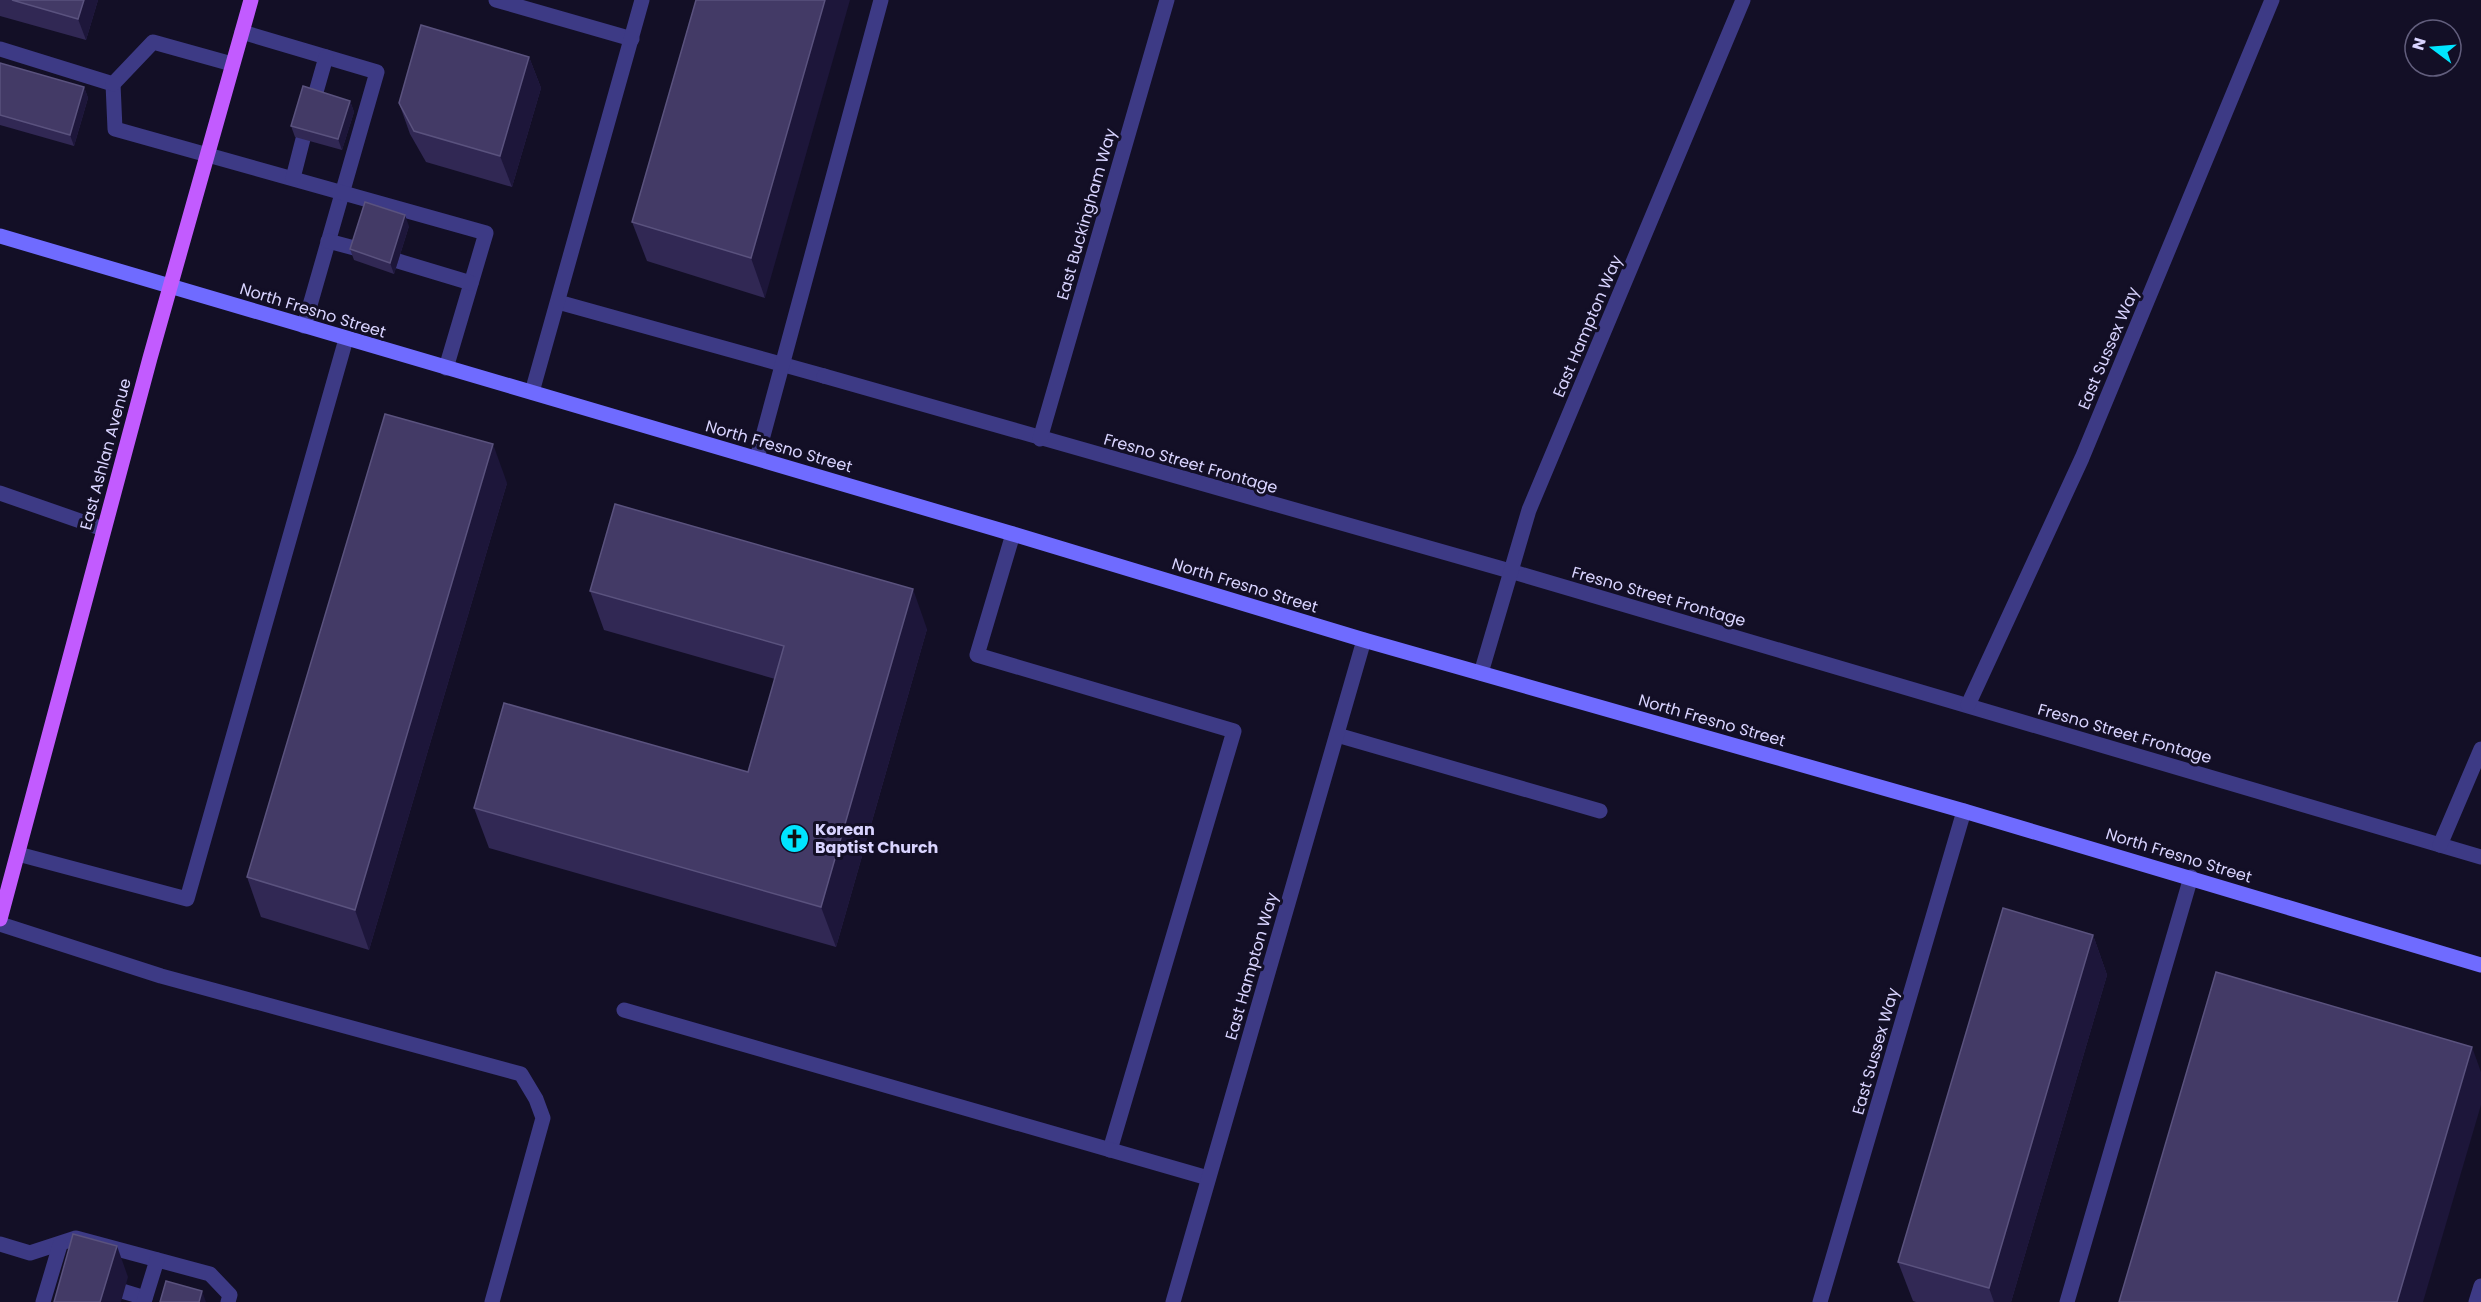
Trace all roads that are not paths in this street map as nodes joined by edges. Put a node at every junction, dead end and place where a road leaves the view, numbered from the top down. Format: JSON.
{"nodes":[{"id":1,"x":251,"y":0,"type":"edge"},
{"id":2,"x":496,"y":0,"type":"edge"},
{"id":3,"x":642,"y":0,"type":"edge"},
{"id":4,"x":881,"y":0,"type":"edge"},
{"id":5,"x":1167,"y":0,"type":"edge"},
{"id":6,"x":1743,"y":0,"type":"edge"},
{"id":7,"x":2272,"y":0,"type":"edge"},
{"id":8,"x":242,"y":32,"type":"junction"},
{"id":9,"x":632,"y":39,"type":"junction"},
{"id":10,"x":0,"y":49,"type":"edge"},
{"id":11,"x":326,"y":57,"type":"junction"},
{"id":12,"x":232,"y":64,"type":"junction"},
{"id":13,"x":113,"y":84,"type":"junction"},
{"id":14,"x":314,"y":99,"type":"edge"},
{"id":15,"x":303,"y":139,"type":"edge"},
{"id":16,"x":207,"y":154,"type":"junction"},
{"id":17,"x":293,"y":178,"type":"junction"},
{"id":18,"x":342,"y":192,"type":"junction"},
{"id":19,"x":0,"y":236,"type":"edge"},
{"id":20,"x":328,"y":241,"type":"junction"},
{"id":21,"x":358,"y":249,"type":"edge"},
{"id":22,"x":398,"y":261,"type":"dead end"},
{"id":23,"x":471,"y":282,"type":"junction"},
{"id":24,"x":170,"y":286,"type":"junction"},
{"id":25,"x":558,"y":302,"type":"junction"},
{"id":26,"x":304,"y":326,"type":"junction"},
{"id":27,"x":346,"y":339,"type":"junction"},
{"id":28,"x":783,"y":364,"type":"junction"},
{"id":29,"x":446,"y":368,"type":"junction"},
{"id":30,"x":532,"y":392,"type":"junction"},
{"id":31,"x":1041,"y":439,"type":"junction"},
{"id":32,"x":757,"y":458,"type":"junction"},
{"id":33,"x":0,"y":493,"type":"edge"},
{"id":34,"x":103,"y":529,"type":"junction"},
{"id":35,"x":1013,"y":534,"type":"junction"},
{"id":36,"x":1510,"y":571,"type":"junction"},
{"id":37,"x":1364,"y":640,"type":"junction"},
{"id":38,"x":1481,"y":673,"type":"junction"},
{"id":39,"x":1968,"y":705,"type":"junction"},
{"id":40,"x":1337,"y":735,"type":"junction"},
{"id":41,"x":2481,"y":749,"type":"edge"},
{"id":42,"x":1600,"y":811,"type":"dead end"},
{"id":43,"x":1964,"y":811,"type":"junction"},
{"id":44,"x":2440,"y":845,"type":"junction"},
{"id":45,"x":18,"y":854,"type":"junction"},
{"id":46,"x":2481,"y":857,"type":"edge"},
{"id":47,"x":2191,"y":877,"type":"junction"},
{"id":48,"x":0,"y":922,"type":"edge"},
{"id":49,"x":2481,"y":964,"type":"edge"},
{"id":50,"x":624,"y":1010,"type":"dead end"},
{"id":51,"x":1110,"y":1150,"type":"junction"},
{"id":52,"x":1208,"y":1178,"type":"junction"},
{"id":53,"x":0,"y":1244,"type":"edge"},
{"id":54,"x":60,"y":1245,"type":"junction"},
{"id":55,"x":157,"y":1260,"type":"junction"},
{"id":56,"x":52,"y":1272,"type":"junction"},
{"id":57,"x":70,"y":1277,"type":"edge"},
{"id":58,"x":2481,"y":1286,"type":"edge"},
{"id":59,"x":122,"y":1291,"type":"dead end"},
{"id":60,"x":44,"y":1300,"type":"edge"},
{"id":61,"x":145,"y":1300,"type":"edge"},
{"id":62,"x":60,"y":1302,"type":"edge"},
{"id":63,"x":228,"y":1302,"type":"edge"},
{"id":64,"x":492,"y":1302,"type":"edge"},
{"id":65,"x":1173,"y":1302,"type":"edge"},
{"id":66,"x":1820,"y":1302,"type":"edge"},
{"id":67,"x":2067,"y":1302,"type":"edge"},
{"id":68,"x":2476,"y":1302,"type":"edge"}],
"edges":[{"from":1,"to":8,"type":"main road","name":"East Ashlan Avenue"},
{"from":2,"to":9,"type":"street"},
{"from":3,"to":9,"type":"street"},
{"from":4,"to":28,"type":"street"},
{"from":5,"to":31,"type":"street","name":"East Buckingham Way"},
{"from":6,"to":36,"type":"street","name":"East Hampton Way"},
{"from":7,"to":39,"type":"street","name":"East Sussex Way"},
{"from":8,"to":11,"type":"street"},
{"from":8,"to":12,"type":"main road","name":"East Ashlan Avenue"},
{"from":9,"to":25,"type":"street"},
{"from":10,"to":13,"type":"street"},
{"from":11,"to":14,"type":"street"},
{"from":11,"to":18,"type":"street"},
{"from":12,"to":13,"type":"street"},
{"from":12,"to":16,"type":"main road","name":"East Ashlan Avenue"},
{"from":13,"to":16,"type":"street"},
{"from":15,"to":17,"type":"street"},
{"from":16,"to":17,"type":"street"},
{"from":16,"to":24,"type":"main road","name":"East Ashlan Avenue"},
{"from":17,"to":18,"type":"street"},
{"from":18,"to":20,"type":"street"},
{"from":18,"to":23,"type":"street"},
{"from":19,"to":24,"type":"main road","name":"North Fresno Street"},
{"from":20,"to":21,"type":"street"},
{"from":20,"to":26,"type":"street"},
{"from":22,"to":23,"type":"street"},
{"from":23,"to":29,"type":"street"},
{"from":24,"to":26,"type":"main road","name":"North Fresno Street"},
{"from":24,"to":34,"type":"main road","name":"East Ashlan Avenue"},
{"from":25,"to":28,"type":"street","name":"Fresno Street Frontage"},
{"from":25,"to":30,"type":"street"},
{"from":26,"to":27,"type":"main road","name":"North Fresno Street"},
{"from":27,"to":29,"type":"main road","name":"North Fresno Street"},
{"from":27,"to":45,"type":"street"},
{"from":28,"to":31,"type":"street","name":"Fresno Street Frontage"},
{"from":28,"to":32,"type":"street"},
{"from":29,"to":30,"type":"main road","name":"North Fresno Street"},
{"from":30,"to":32,"type":"main road","name":"North Fresno Street"},
{"from":31,"to":36,"type":"street","name":"Fresno Street Frontage"},
{"from":32,"to":35,"type":"main road","name":"North Fresno Street"},
{"from":33,"to":34,"type":"street"},
{"from":34,"to":45,"type":"main road","name":"East Ashlan Avenue"},
{"from":35,"to":37,"type":"main road","name":"North Fresno Street"},
{"from":35,"to":51,"type":"street"},
{"from":36,"to":38,"type":"street","name":"East Hampton Way"},
{"from":36,"to":39,"type":"street","name":"Fresno Street Frontage"},
{"from":37,"to":38,"type":"main road","name":"North Fresno Street"},
{"from":37,"to":40,"type":"street","name":"East Hampton Way"},
{"from":38,"to":43,"type":"main road","name":"North Fresno Street"},
{"from":39,"to":44,"type":"street","name":"Fresno Street Frontage"},
{"from":40,"to":42,"type":"street"},
{"from":40,"to":52,"type":"street","name":"East Hampton Way"},
{"from":41,"to":44,"type":"street"},
{"from":43,"to":47,"type":"main road","name":"North Fresno Street"},
{"from":43,"to":66,"type":"street","name":"East Sussex Way"},
{"from":44,"to":46,"type":"street","name":"Fresno Street Frontage"},
{"from":45,"to":48,"type":"main road","name":"East Ashlan Avenue"},
{"from":47,"to":49,"type":"main road","name":"North Fresno Street"},
{"from":47,"to":67,"type":"street"},
{"from":48,"to":64,"type":"street"},
{"from":50,"to":51,"type":"street"},
{"from":51,"to":52,"type":"street"},
{"from":52,"to":65,"type":"street","name":"East Hampton Way"},
{"from":53,"to":54,"type":"street"},
{"from":54,"to":55,"type":"street"},
{"from":54,"to":56,"type":"street"},
{"from":55,"to":61,"type":"street"},
{"from":55,"to":63,"type":"street"},
{"from":56,"to":57,"type":"street"},
{"from":56,"to":60,"type":"street"},
{"from":58,"to":68,"type":"street"},
{"from":59,"to":61,"type":"street"},
{"from":60,"to":62,"type":"street"}]}
